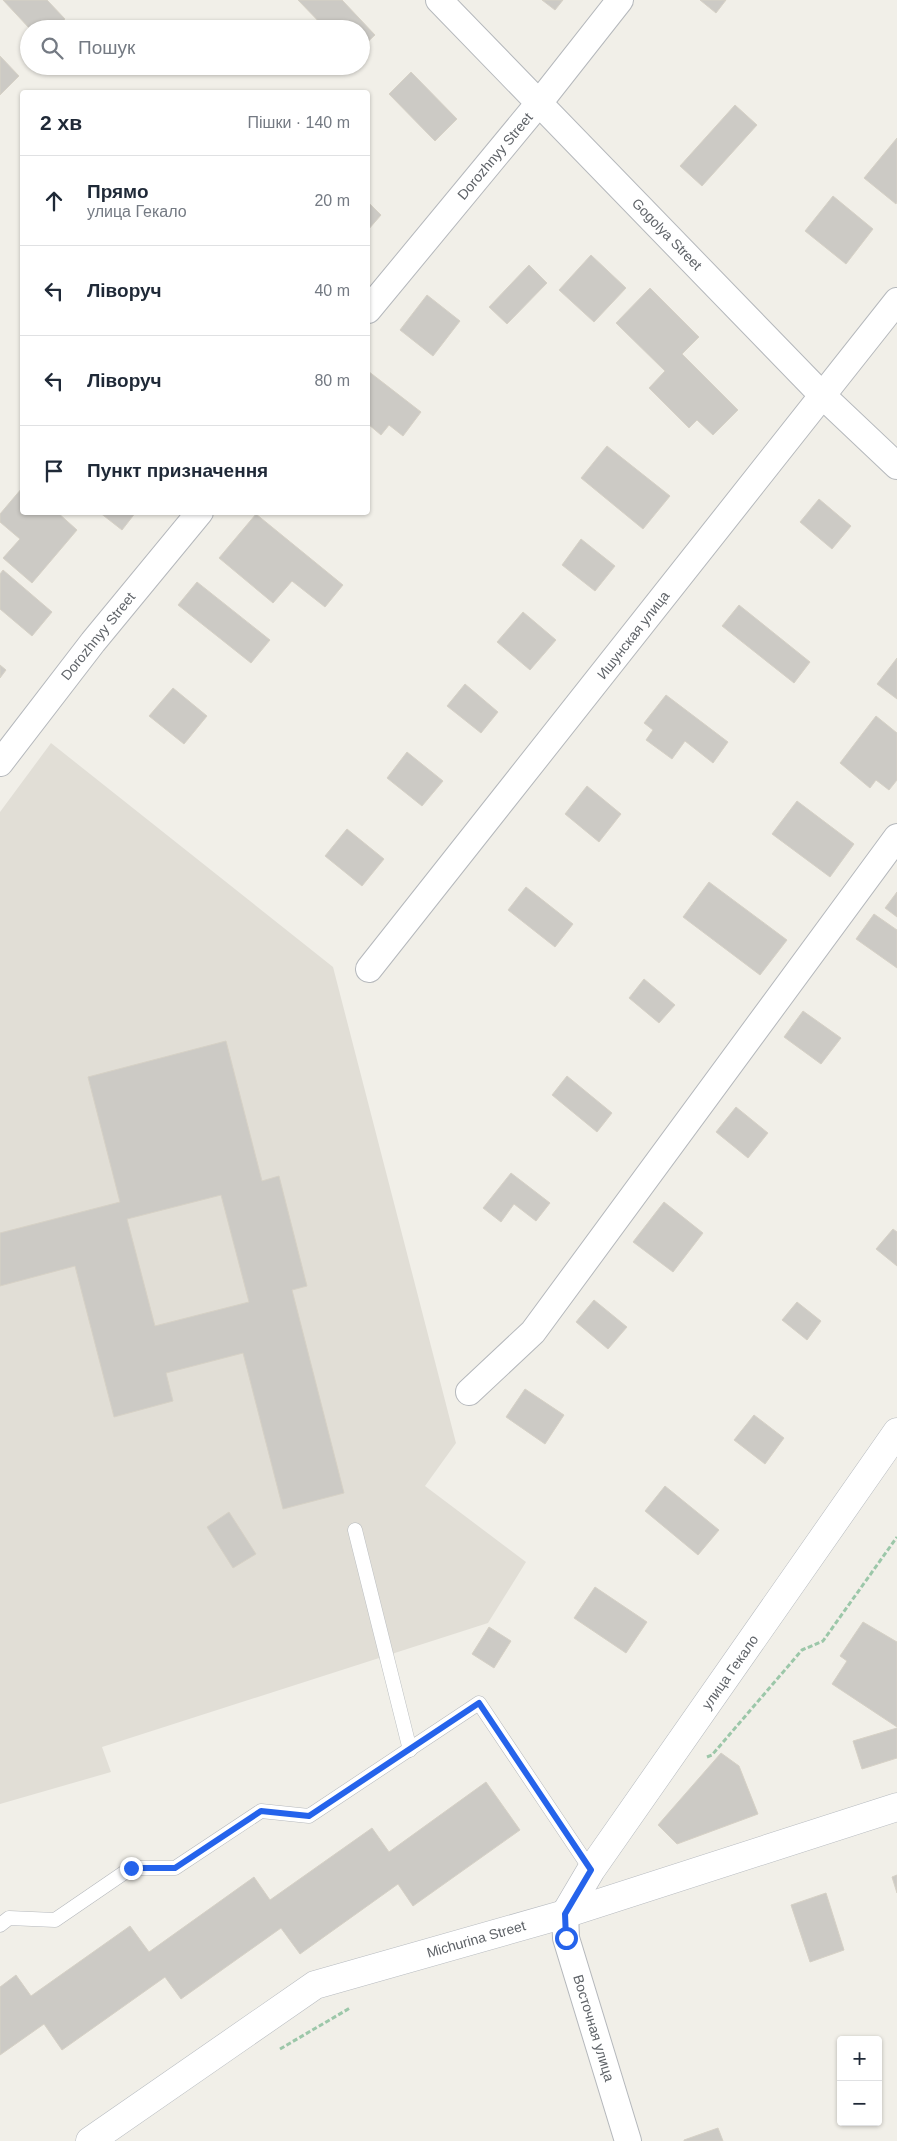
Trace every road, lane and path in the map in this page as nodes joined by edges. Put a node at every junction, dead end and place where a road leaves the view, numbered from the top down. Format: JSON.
{"nodes":[{"id":1,"x":439,"y":0,"type":"edge"},
{"id":2,"x":620,"y":0,"type":"edge"},
{"id":3,"x":539,"y":103,"type":"junction"},
{"id":4,"x":897,"y":301,"type":"edge"},
{"id":5,"x":370,"y":308,"type":"edge"},
{"id":6,"x":823,"y":396,"type":"junction"},
{"id":7,"x":897,"y":466,"type":"edge"},
{"id":8,"x":198,"y":515,"type":"edge"},
{"id":9,"x":0,"y":763,"type":"edge"},
{"id":10,"x":897,"y":837,"type":"edge"},
{"id":11,"x":369,"y":969,"type":"dead end"},
{"id":12,"x":469,"y":1392,"type":"dead end"},
{"id":13,"x":897,"y":1432,"type":"edge"},
{"id":14,"x":355,"y":1530,"type":"dead end"},
{"id":15,"x":897,"y":1536,"type":"edge"},
{"id":16,"x":410,"y":1750,"type":"junction"},
{"id":17,"x":704,"y":1759,"type":"dead end"},
{"id":18,"x":897,"y":1807,"type":"edge"},
{"id":19,"x":591,"y":1870,"type":"junction"},
{"id":20,"x":565,"y":1914,"type":"junction"},
{"id":21,"x":0,"y":1925,"type":"edge"},
{"id":22,"x":351,"y":2007,"type":"dead end"},
{"id":23,"x":279,"y":2049,"type":"dead end"},
{"id":24,"x":90,"y":2141,"type":"edge"},
{"id":25,"x":628,"y":2141,"type":"edge"}],
"edges":[{"from":1,"to":3,"type":"street","name":"Gogolya Street"},
{"from":2,"to":3,"type":"street","name":"Dorozhnyy Street"},
{"from":3,"to":5,"type":"street","name":"Dorozhnyy Street"},
{"from":3,"to":6,"type":"street","name":"Gogolya Street"},
{"from":4,"to":6,"type":"street","name":"Ишунская улица"},
{"from":6,"to":7,"type":"street","name":"Gogolya Street"},
{"from":6,"to":11,"type":"street","name":"Ишунская улица"},
{"from":8,"to":9,"type":"street","name":"Dorozhnyy Street"},
{"from":10,"to":12,"type":"street"},
{"from":13,"to":19,"type":"main road","name":"улица Гекало"},
{"from":14,"to":16,"type":"lane"},
{"from":15,"to":17,"type":"path"},
{"from":16,"to":19,"type":"lane"},
{"from":16,"to":21,"type":"lane"},
{"from":18,"to":20,"type":"main road","name":"Michurina Street"},
{"from":19,"to":20,"type":"main road","name":"улица Гекало"},
{"from":20,"to":24,"type":"main road","name":"Michurina Street"},
{"from":20,"to":25,"type":"street","name":"Восточная улица"},
{"from":22,"to":23,"type":"path"}]}
